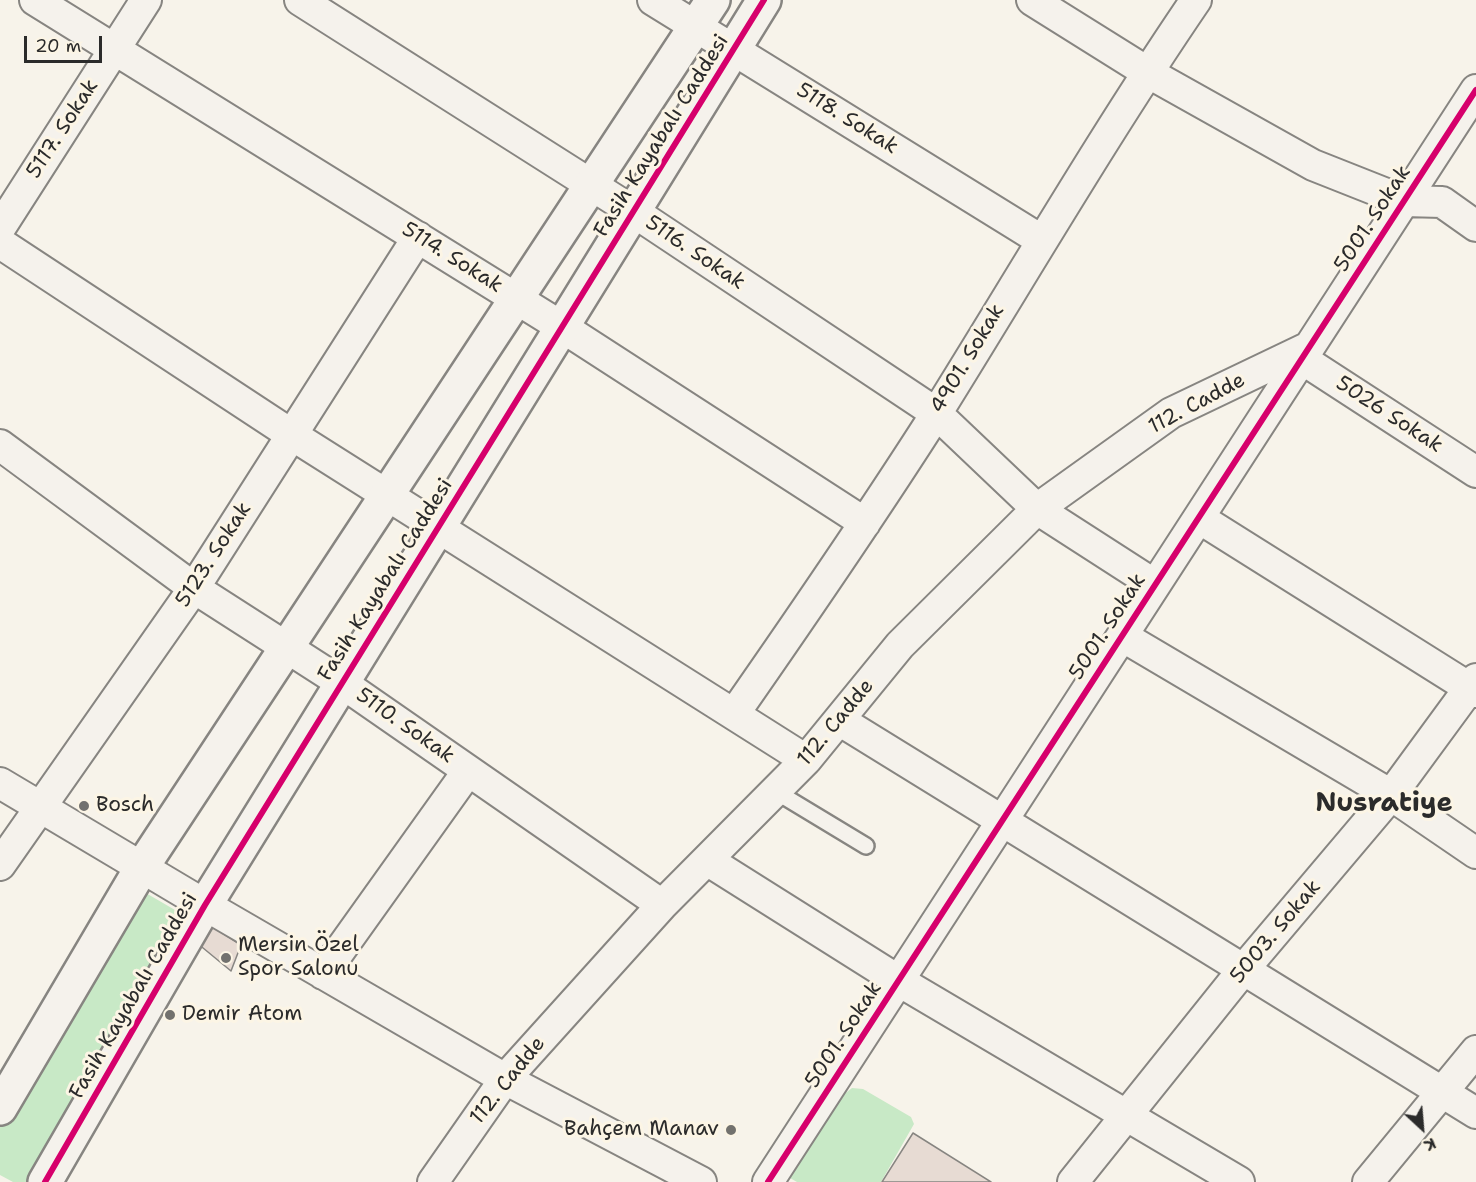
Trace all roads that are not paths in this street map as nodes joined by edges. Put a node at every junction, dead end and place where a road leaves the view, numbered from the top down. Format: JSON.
{"nodes":[{"id":1,"x":35,"y":0,"type":"edge"},
{"id":2,"x":146,"y":0,"type":"edge"},
{"id":3,"x":300,"y":0,"type":"edge"},
{"id":4,"x":653,"y":0,"type":"edge"},
{"id":5,"x":764,"y":0,"type":"edge"},
{"id":6,"x":1032,"y":0,"type":"edge"},
{"id":7,"x":1196,"y":0,"type":"edge"},
{"id":8,"x":704,"y":13,"type":"edge"},
{"id":9,"x":114,"y":49,"type":"junction"},
{"id":10,"x":736,"y":50,"type":"junction"},
{"id":11,"x":1147,"y":72,"type":"junction"},
{"id":12,"x":1476,"y":90,"type":"edge"},
{"id":13,"x":591,"y":185,"type":"junction"},
{"id":14,"x":1404,"y":201,"type":"junction"},
{"id":15,"x":634,"y":212,"type":"junction"},
{"id":16,"x":1476,"y":226,"type":"edge"},
{"id":17,"x":0,"y":228,"type":"edge"},
{"id":18,"x":418,"y":237,"type":"junction"},
{"id":19,"x":1041,"y":240,"type":"junction"},
{"id":20,"x":0,"y":243,"type":"edge"},
{"id":21,"x":516,"y":298,"type":"junction"},
{"id":22,"x":562,"y":327,"type":"junction"},
{"id":23,"x":1306,"y":353,"type":"junction"},
{"id":24,"x":936,"y":413,"type":"junction"},
{"id":25,"x":292,"y":435,"type":"junction"},
{"id":26,"x":2,"y":449,"type":"edge"},
{"id":27,"x":1476,"y":472,"type":"edge"},
{"id":28,"x":387,"y":495,"type":"junction"},
{"id":29,"x":1037,"y":509,"type":"junction"},
{"id":30,"x":1199,"y":518,"type":"junction"},
{"id":31,"x":865,"y":523,"type":"junction"},
{"id":32,"x":438,"y":527,"type":"junction"},
{"id":33,"x":1155,"y":585,"type":"junction"},
{"id":34,"x":194,"y":588,"type":"junction"},
{"id":35,"x":1122,"y":636,"type":"junction"},
{"id":36,"x":286,"y":647,"type":"junction"},
{"id":37,"x":342,"y":683,"type":"junction"},
{"id":38,"x":1474,"y":686,"type":"edge"},
{"id":39,"x":734,"y":714,"type":"junction"},
{"id":40,"x":839,"y":720,"type":"junction"},
{"id":41,"x":806,"y":760,"type":"junction"},
{"id":42,"x":468,"y":771,"type":"junction"},
{"id":43,"x":0,"y":783,"type":"edge"},
{"id":44,"x":775,"y":791,"type":"junction"},
{"id":45,"x":1391,"y":795,"type":"junction"},
{"id":46,"x":40,"y":806,"type":"junction"},
{"id":47,"x":1003,"y":820,"type":"junction"},
{"id":48,"x":867,"y":846,"type":"dead end"},
{"id":49,"x":1476,"y":853,"type":"edge"},
{"id":50,"x":707,"y":860,"type":"junction"},
{"id":51,"x":0,"y":865,"type":"edge"},
{"id":52,"x":142,"y":867,"type":"junction"},
{"id":53,"x":205,"y":905,"type":"junction"},
{"id":54,"x":662,"y":905,"type":"junction"},
{"id":55,"x":1243,"y":970,"type":"junction"},
{"id":56,"x":324,"y":974,"type":"junction"},
{"id":57,"x":899,"y":981,"type":"junction"},
{"id":58,"x":1476,"y":1051,"type":"edge"},
{"id":59,"x":505,"y":1079,"type":"junction"},
{"id":60,"x":1443,"y":1091,"type":"junction"},
{"id":61,"x":0,"y":1108,"type":"edge"},
{"id":62,"x":1476,"y":1113,"type":"edge"},
{"id":63,"x":1126,"y":1115,"type":"junction"},
{"id":64,"x":45,"y":1182,"type":"edge"},
{"id":65,"x":433,"y":1182,"type":"edge"},
{"id":66,"x":700,"y":1182,"type":"edge"},
{"id":67,"x":768,"y":1182,"type":"edge"},
{"id":68,"x":1072,"y":1182,"type":"edge"},
{"id":69,"x":1239,"y":1182,"type":"edge"},
{"id":70,"x":1368,"y":1182,"type":"edge"}],
"edges":[{"from":1,"to":9,"type":"street","name":"5114. Sokak"},
{"from":2,"to":9,"type":"street","name":"5117. Sokak"},
{"from":3,"to":13,"type":"street","name":"5116. Sokak"},
{"from":4,"to":8,"type":"street","name":"5118. Sokak"},
{"from":5,"to":10,"type":"street","name":"Fasih Kayabalı Caddesi"},
{"from":6,"to":11,"type":"street"},
{"from":7,"to":11,"type":"street","name":"4901. Sokak"},
{"from":8,"to":10,"type":"street","name":"5118. Sokak"},
{"from":8,"to":13,"type":"street","name":"Fasih Kayabalı Caddesi"},
{"from":9,"to":17,"type":"street","name":"5117. Sokak"},
{"from":9,"to":18,"type":"street","name":"5114. Sokak"},
{"from":10,"to":15,"type":"street","name":"Fasih Kayabalı Caddesi"},
{"from":10,"to":19,"type":"street","name":"5118. Sokak"},
{"from":11,"to":14,"type":"street"},
{"from":11,"to":19,"type":"street","name":"4901. Sokak"},
{"from":12,"to":14,"type":"street","name":"5001. Sokak"},
{"from":13,"to":15,"type":"street","name":"5116. Sokak"},
{"from":13,"to":21,"type":"street","name":"Fasih Kayabalı Caddesi"},
{"from":14,"to":16,"type":"street"},
{"from":14,"to":23,"type":"street","name":"5001. Sokak"},
{"from":15,"to":22,"type":"street","name":"Fasih Kayabalı Caddesi"},
{"from":15,"to":24,"type":"street","name":"5116. Sokak"},
{"from":18,"to":21,"type":"street","name":"5114. Sokak"},
{"from":18,"to":25,"type":"street","name":"5123. Sokak"},
{"from":19,"to":24,"type":"street","name":"4901. Sokak"},
{"from":20,"to":25,"type":"street"},
{"from":21,"to":22,"type":"street","name":"5114. Sokak"},
{"from":21,"to":28,"type":"street","name":"Fasih Kayabalı Caddesi"},
{"from":22,"to":31,"type":"street","name":"5114. Sokak"},
{"from":22,"to":32,"type":"street","name":"Fasih Kayabalı Caddesi"},
{"from":23,"to":27,"type":"street","name":"5026 Sokak"},
{"from":23,"to":29,"type":"street","name":"112. Cadde"},
{"from":23,"to":30,"type":"street","name":"5001. Sokak"},
{"from":24,"to":29,"type":"street","name":"5116. Sokak"},
{"from":24,"to":31,"type":"street","name":"4901. Sokak"},
{"from":25,"to":28,"type":"street"},
{"from":25,"to":34,"type":"street","name":"5123. Sokak"},
{"from":26,"to":34,"type":"street","name":"5110. Sokak"},
{"from":28,"to":32,"type":"street"},
{"from":28,"to":36,"type":"street","name":"Fasih Kayabalı Caddesi"},
{"from":29,"to":33,"type":"street","name":"5116. Sokak"},
{"from":29,"to":40,"type":"street","name":"112. Cadde"},
{"from":30,"to":33,"type":"street","name":"5001. Sokak"},
{"from":30,"to":38,"type":"street"},
{"from":31,"to":39,"type":"street","name":"4901. Sokak"},
{"from":32,"to":37,"type":"street","name":"Fasih Kayabalı Caddesi"},
{"from":32,"to":39,"type":"street"},
{"from":33,"to":35,"type":"street","name":"5001. Sokak"},
{"from":34,"to":36,"type":"street","name":"5110. Sokak"},
{"from":34,"to":46,"type":"street","name":"5123. Sokak"},
{"from":35,"to":45,"type":"street"},
{"from":35,"to":47,"type":"street","name":"5001. Sokak"},
{"from":36,"to":37,"type":"street","name":"5110. Sokak"},
{"from":36,"to":52,"type":"street","name":"Fasih Kayabalı Caddesi"},
{"from":37,"to":42,"type":"street","name":"5110. Sokak"},
{"from":37,"to":53,"type":"street","name":"Fasih Kayabalı Caddesi"},
{"from":38,"to":45,"type":"street","name":"5003. Sokak"},
{"from":39,"to":41,"type":"street"},
{"from":40,"to":41,"type":"street","name":"112. Cadde"},
{"from":40,"to":47,"type":"street"},
{"from":41,"to":44,"type":"street","name":"112. Cadde"},
{"from":42,"to":54,"type":"street","name":"5110. Sokak"},
{"from":42,"to":56,"type":"street"},
{"from":43,"to":46,"type":"street"},
{"from":44,"to":48,"type":"lane"},
{"from":44,"to":50,"type":"street","name":"112. Cadde"},
{"from":45,"to":49,"type":"street"},
{"from":45,"to":55,"type":"street","name":"5003. Sokak"},
{"from":46,"to":51,"type":"street","name":"5123. Sokak"},
{"from":46,"to":52,"type":"street"},
{"from":47,"to":55,"type":"street"},
{"from":47,"to":57,"type":"street","name":"5001. Sokak"},
{"from":50,"to":54,"type":"street","name":"112. Cadde"},
{"from":50,"to":57,"type":"street"},
{"from":52,"to":53,"type":"street"},
{"from":52,"to":61,"type":"street","name":"Fasih Kayabalı Caddesi"},
{"from":53,"to":56,"type":"street"},
{"from":53,"to":64,"type":"street","name":"Fasih Kayabalı Caddesi"},
{"from":54,"to":59,"type":"street","name":"112. Cadde"},
{"from":55,"to":60,"type":"street"},
{"from":55,"to":63,"type":"street","name":"5003. Sokak"},
{"from":56,"to":59,"type":"street"},
{"from":57,"to":63,"type":"street"},
{"from":57,"to":67,"type":"street","name":"5001. Sokak"},
{"from":58,"to":60,"type":"street"},
{"from":59,"to":65,"type":"street","name":"112. Cadde"},
{"from":59,"to":66,"type":"street"},
{"from":60,"to":62,"type":"street"},
{"from":60,"to":70,"type":"street"},
{"from":63,"to":68,"type":"street","name":"5003. Sokak"},
{"from":63,"to":69,"type":"street"}]}
